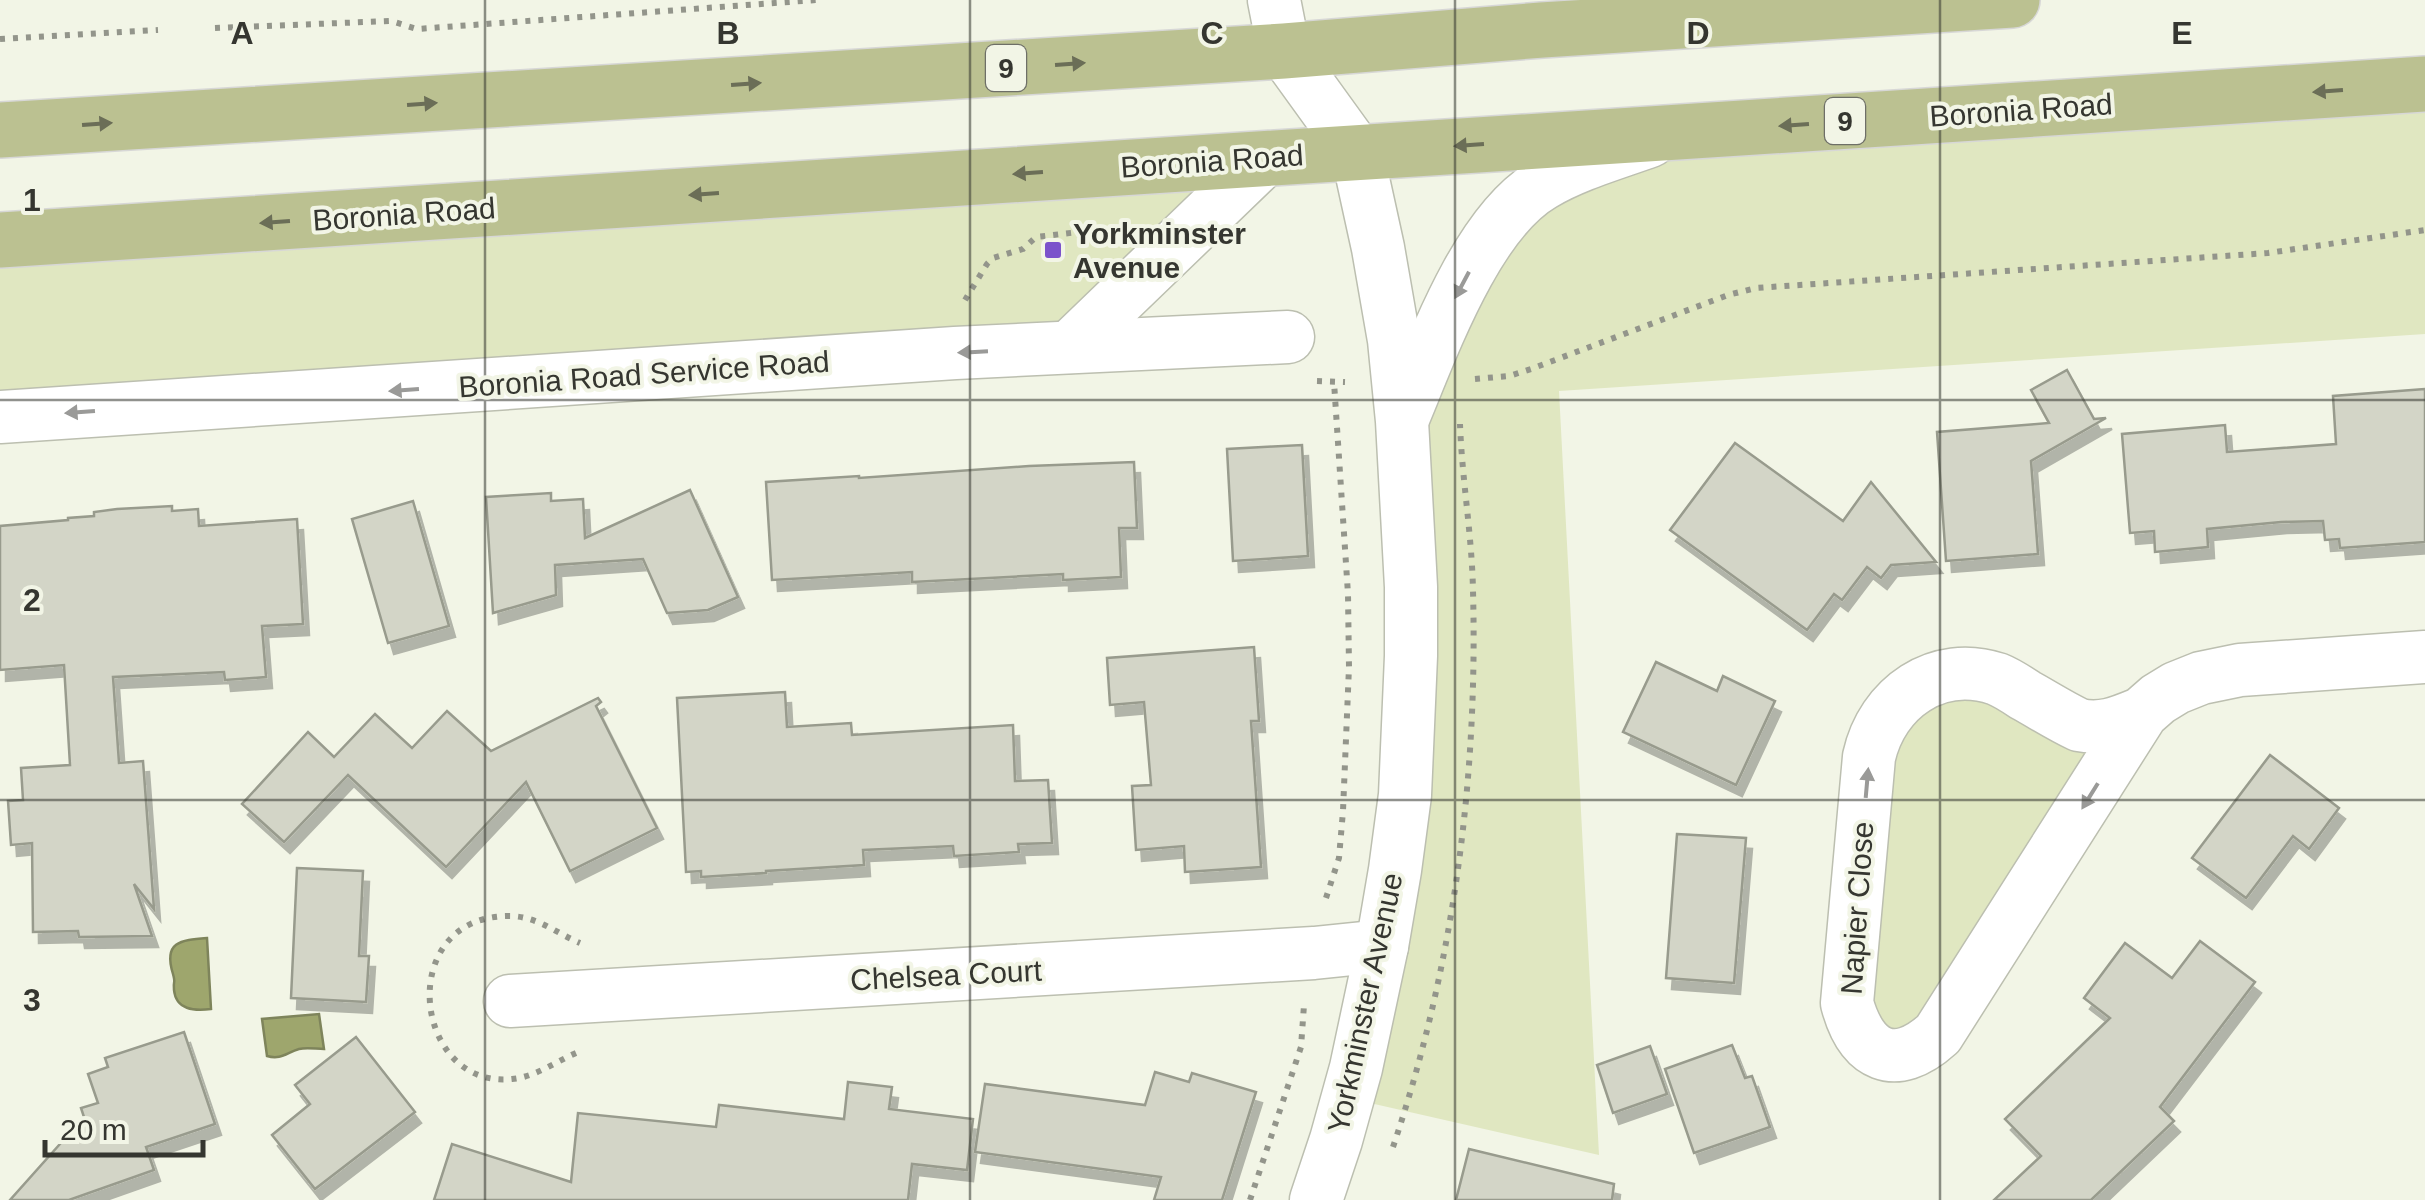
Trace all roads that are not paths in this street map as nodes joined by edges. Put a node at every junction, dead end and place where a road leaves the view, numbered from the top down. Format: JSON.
{"nodes":[{"id":1,"x":2012,"y":0,"type":"edge"},
{"id":2,"x":1279,"y":25,"type":"edge"},
{"id":3,"x":2425,"y":84,"type":"edge"},
{"id":4,"x":0,"y":130,"type":"edge"},
{"id":5,"x":1674,"y":132,"type":"junction"},
{"id":6,"x":1357,"y":152,"type":"junction"},
{"id":7,"x":1265,"y":158,"type":"junction"},
{"id":8,"x":0,"y":240,"type":"edge"},
{"id":9,"x":1288,"y":337,"type":"dead end"},
{"id":10,"x":1070,"y":348,"type":"junction"},
{"id":11,"x":0,"y":417,"type":"edge"},
{"id":12,"x":1402,"y":421,"type":"junction"},
{"id":13,"x":2425,"y":656,"type":"edge"},
{"id":14,"x":2142,"y":713,"type":"junction"},
{"id":15,"x":1382,"y":946,"type":"junction"},
{"id":16,"x":510,"y":1001,"type":"dead end"},
{"id":17,"x":1316,"y":1200,"type":"edge"}],
"edges":[{"from":1,"to":2,"type":"main road","number":"9"},
{"from":4,"to":2,"type":"main road","number":"9","one_way":true},
{"from":2,"to":6,"type":"street","name":"Yorkminster Avenue"},
{"from":3,"to":5,"type":"main road","name":"Boronia Road","number":"9","one_way":true},
{"from":5,"to":6,"type":"main road","name":"Boronia Road","number":"9","one_way":true},
{"from":5,"to":12,"type":"street","one_way":true},
{"from":6,"to":7,"type":"main road","name":"Boronia Road","number":"9"},
{"from":6,"to":12,"type":"street","name":"Yorkminster Avenue"},
{"from":7,"to":8,"type":"main road","name":"Boronia Road","number":"9","one_way":true},
{"from":7,"to":10,"type":"street"},
{"from":9,"to":10,"type":"street","name":"Boronia Road Service Road"},
{"from":10,"to":11,"type":"street","name":"Boronia Road Service Road","one_way":true},
{"from":12,"to":15,"type":"street","name":"Yorkminster Avenue"},
{"from":13,"to":14,"type":"street","name":"Napier Close"},
{"from":14,"to":14,"type":"street","name":"Napier Close","one_way":true},
{"from":15,"to":16,"type":"street","name":"Chelsea Court"},
{"from":15,"to":17,"type":"street","name":"Yorkminster Avenue"}]}
